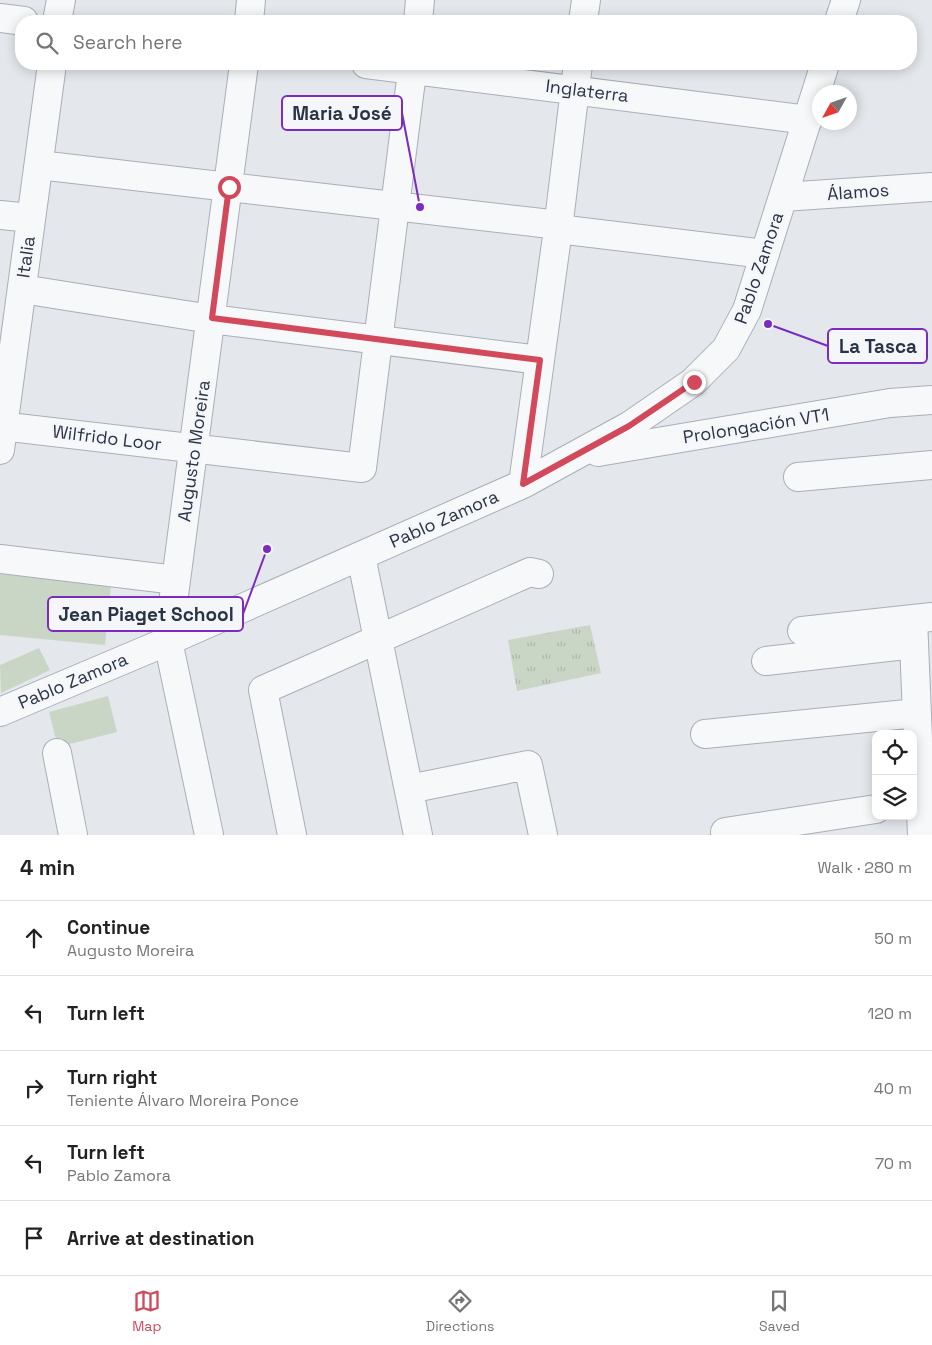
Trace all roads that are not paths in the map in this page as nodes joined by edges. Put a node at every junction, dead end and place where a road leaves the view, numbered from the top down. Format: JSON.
{"nodes":[{"id":1,"x":61,"y":0,"type":"edge"},
{"id":2,"x":251,"y":0,"type":"edge"},
{"id":3,"x":420,"y":0,"type":"edge"},
{"id":4,"x":586,"y":0,"type":"edge"},
{"id":5,"x":846,"y":0,"type":"edge"},
{"id":6,"x":59,"y":15,"type":"edge"},
{"id":7,"x":250,"y":15,"type":"edge"},
{"id":8,"x":419,"y":15,"type":"edge"},
{"id":9,"x":584,"y":15,"type":"edge"},
{"id":10,"x":841,"y":15,"type":"edge"},
{"id":11,"x":0,"y":18,"type":"edge"},
{"id":12,"x":15,"y":20,"type":"edge"},
{"id":13,"x":51,"y":70,"type":"edge"},
{"id":14,"x":243,"y":70,"type":"edge"},
{"id":15,"x":412,"y":70,"type":"edge"},
{"id":16,"x":461,"y":70,"type":"edge"},
{"id":17,"x":823,"y":70,"type":"edge"},
{"id":18,"x":576,"y":77,"type":"edge"},
{"id":19,"x":808,"y":120,"type":"junction"},
{"id":20,"x":39,"y":165,"type":"junction"},
{"id":21,"x":229,"y":187,"type":"junction"},
{"id":22,"x":932,"y":187,"type":"edge"},
{"id":23,"x":783,"y":197,"type":"junction"},
{"id":24,"x":396,"y":206,"type":"junction"},
{"id":25,"x":0,"y":215,"type":"edge"},
{"id":26,"x":31,"y":218,"type":"junction"},
{"id":27,"x":558,"y":227,"type":"junction"},
{"id":28,"x":765,"y":254,"type":"junction"},
{"id":29,"x":22,"y":289,"type":"junction"},
{"id":30,"x":212,"y":318,"type":"junction"},
{"id":31,"x":378,"y":338,"type":"junction"},
{"id":32,"x":540,"y":360,"type":"junction"},
{"id":33,"x":932,"y":400,"type":"edge"},
{"id":34,"x":1,"y":434,"type":"edge"},
{"id":35,"x":194,"y":448,"type":"junction"},
{"id":36,"x":580,"y":454,"type":"junction"},
{"id":37,"x":932,"y":465,"type":"edge"},
{"id":38,"x":798,"y":478,"type":"dead end"},
{"id":39,"x":523,"y":484,"type":"junction"},
{"id":40,"x":361,"y":556,"type":"junction"},
{"id":41,"x":0,"y":559,"type":"edge"},
{"id":42,"x":539,"y":574,"type":"dead end"},
{"id":43,"x":176,"y":580,"type":"junction"},
{"id":44,"x":919,"y":627,"type":"edge"},
{"id":45,"x":802,"y":631,"type":"dead end"},
{"id":46,"x":378,"y":639,"type":"junction"},
{"id":47,"x":168,"y":641,"type":"junction"},
{"id":48,"x":766,"y":661,"type":"dead end"},
{"id":49,"x":0,"y":712,"type":"edge"},
{"id":50,"x":917,"y":713,"type":"junction"},
{"id":51,"x":705,"y":734,"type":"dead end"},
{"id":52,"x":57,"y":753,"type":"dead end"},
{"id":53,"x":917,"y":775,"type":"edge"},
{"id":54,"x":409,"y":789,"type":"junction"},
{"id":55,"x":917,"y":802,"type":"edge"},
{"id":56,"x":872,"y":810,"type":"edge"},
{"id":57,"x":725,"y":832,"type":"dead end"},
{"id":58,"x":72,"y":835,"type":"edge"},
{"id":59,"x":209,"y":835,"type":"edge"},
{"id":60,"x":292,"y":835,"type":"edge"},
{"id":61,"x":418,"y":835,"type":"edge"},
{"id":62,"x":543,"y":835,"type":"edge"},
{"id":63,"x":922,"y":835,"type":"edge"}],
"edges":[{"from":1,"to":6,"type":"street"},
{"from":2,"to":7,"type":"street"},
{"from":3,"to":8,"type":"street"},
{"from":4,"to":9,"type":"street"},
{"from":5,"to":10,"type":"street"},
{"from":11,"to":12,"type":"street"},
{"from":13,"to":20,"type":"street","name":"Italia"},
{"from":14,"to":21,"type":"street","name":"Augusto Moreira"},
{"from":15,"to":24,"type":"street"},
{"from":16,"to":18,"type":"street","name":"Inglaterra"},
{"from":17,"to":19,"type":"street","name":"Pablo Zamora"},
{"from":18,"to":19,"type":"street","name":"Inglaterra"},
{"from":18,"to":27,"type":"street"},
{"from":19,"to":23,"type":"street","name":"Pablo Zamora"},
{"from":20,"to":21,"type":"street"},
{"from":20,"to":26,"type":"street","name":"Italia"},
{"from":21,"to":24,"type":"street"},
{"from":21,"to":30,"type":"street","name":"Augusto Moreira"},
{"from":22,"to":23,"type":"street","name":"Álamos"},
{"from":23,"to":28,"type":"street","name":"Pablo Zamora"},
{"from":24,"to":27,"type":"street"},
{"from":24,"to":31,"type":"street"},
{"from":25,"to":26,"type":"street"},
{"from":26,"to":29,"type":"street","name":"Italia"},
{"from":27,"to":28,"type":"street"},
{"from":27,"to":32,"type":"street"},
{"from":28,"to":36,"type":"street","name":"Pablo Zamora"},
{"from":29,"to":30,"type":"street"},
{"from":29,"to":34,"type":"street","name":"Italia"},
{"from":30,"to":31,"type":"street"},
{"from":30,"to":35,"type":"street","name":"Augusto Moreira"},
{"from":31,"to":32,"type":"street"},
{"from":31,"to":35,"type":"street","name":"Wilfrido Loor"},
{"from":32,"to":39,"type":"street"},
{"from":33,"to":36,"type":"street","name":"Prolongación VT1"},
{"from":34,"to":35,"type":"street","name":"Wilfrido Loor"},
{"from":35,"to":43,"type":"street","name":"Augusto Moreira"},
{"from":36,"to":39,"type":"street","name":"Pablo Zamora"},
{"from":37,"to":38,"type":"street"},
{"from":39,"to":40,"type":"street","name":"Pablo Zamora"},
{"from":40,"to":46,"type":"street"},
{"from":40,"to":47,"type":"street","name":"Pablo Zamora"},
{"from":41,"to":43,"type":"street"},
{"from":42,"to":46,"type":"street"},
{"from":43,"to":47,"type":"street","name":"Augusto Moreira"},
{"from":44,"to":45,"type":"street"},
{"from":44,"to":48,"type":"street"},
{"from":44,"to":50,"type":"street"},
{"from":46,"to":54,"type":"street"},
{"from":46,"to":60,"type":"street"},
{"from":47,"to":49,"type":"street","name":"Pablo Zamora"},
{"from":47,"to":59,"type":"street","name":"Augusto Moreira"},
{"from":50,"to":51,"type":"street"},
{"from":50,"to":53,"type":"street"},
{"from":52,"to":58,"type":"street"},
{"from":54,"to":61,"type":"street"},
{"from":54,"to":62,"type":"street"},
{"from":55,"to":63,"type":"street"},
{"from":56,"to":57,"type":"street"}]}
